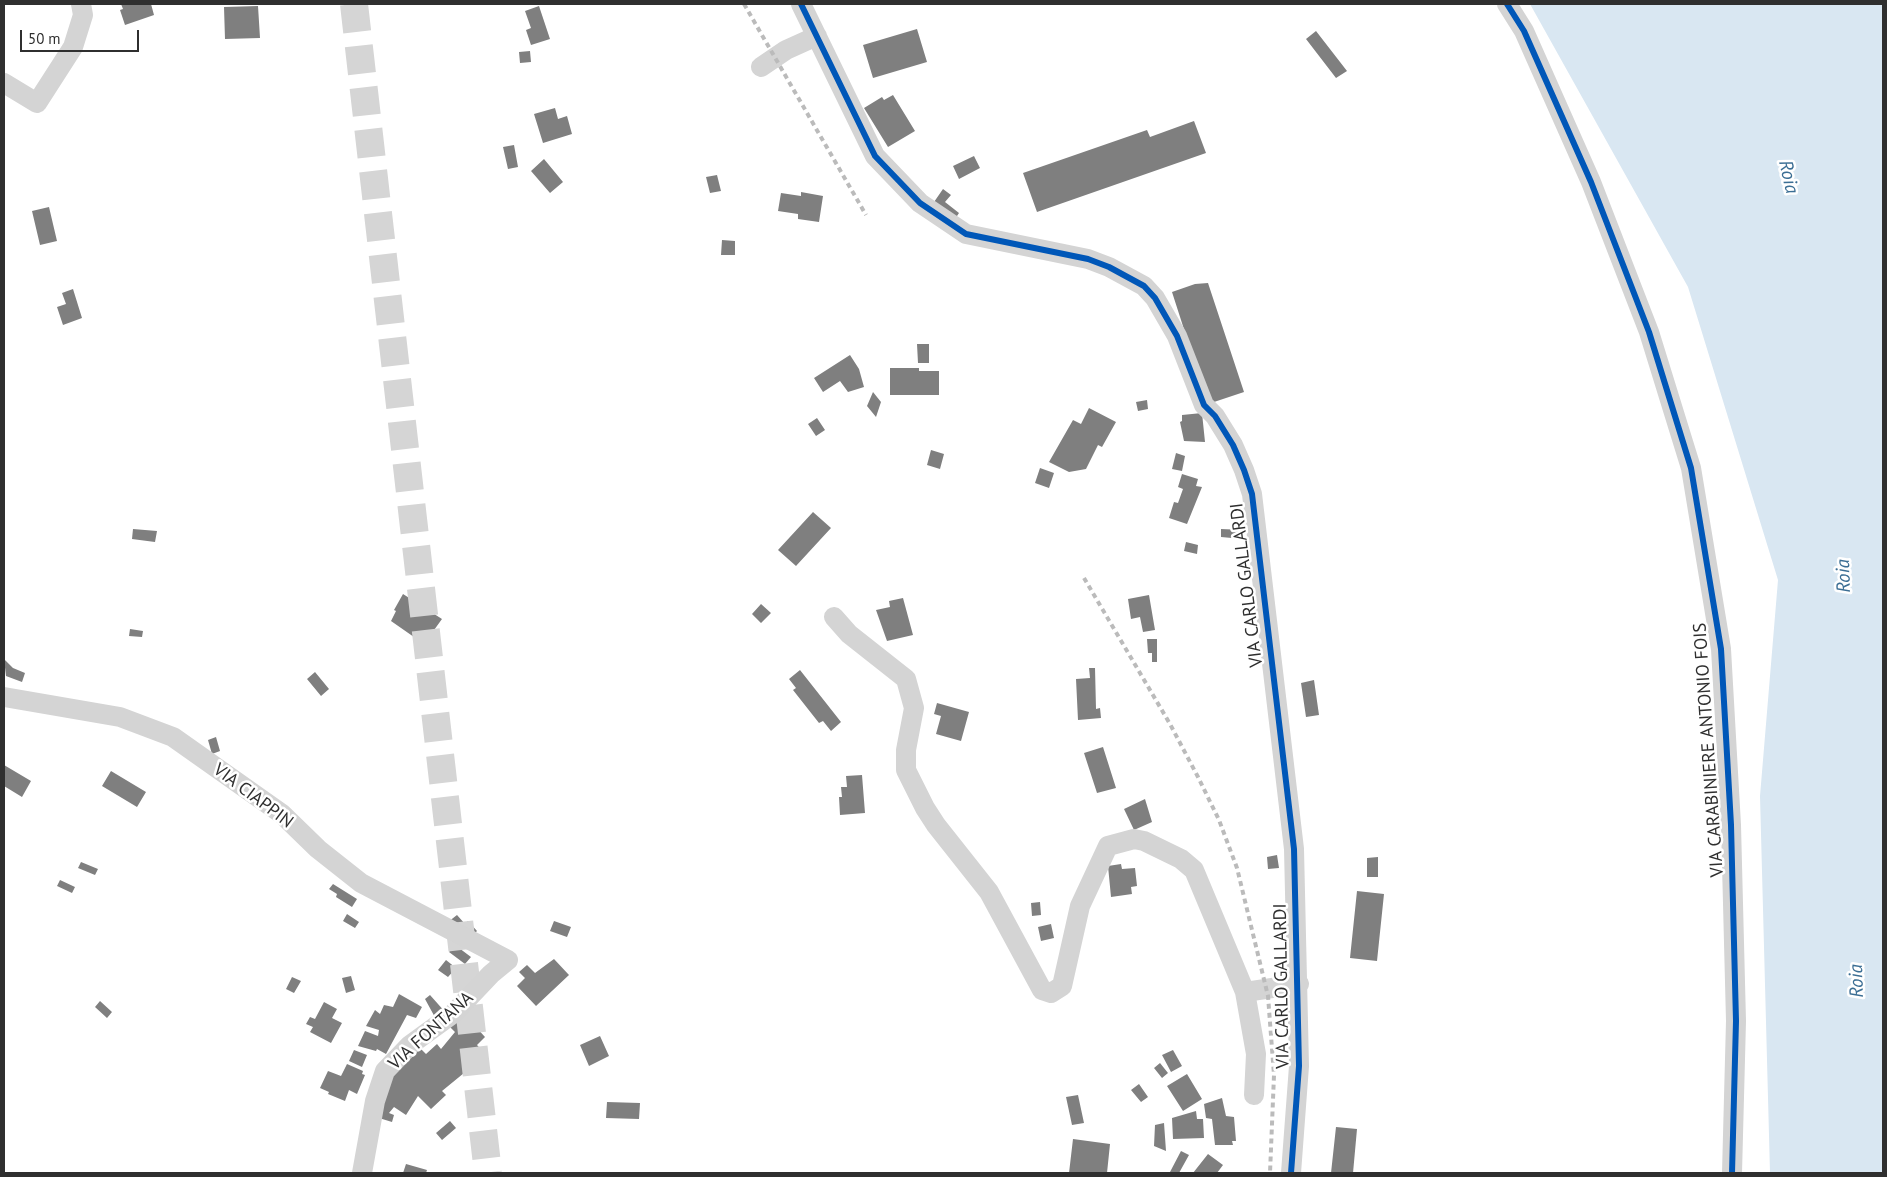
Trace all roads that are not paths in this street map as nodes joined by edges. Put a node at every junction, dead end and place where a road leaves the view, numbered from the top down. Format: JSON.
{"nodes":[{"id":1,"x":82,"y":4,"type":"edge"},
{"id":2,"x":801,"y":4,"type":"edge"},
{"id":3,"x":1507,"y":4,"type":"edge"},
{"id":4,"x":817,"y":36,"type":"junction"},
{"id":5,"x":761,"y":67,"type":"dead end"},
{"id":6,"x":4,"y":82,"type":"edge"},
{"id":7,"x":834,"y":617,"type":"dead end"},
{"id":8,"x":4,"y":697,"type":"edge"},
{"id":9,"x":508,"y":960,"type":"joint"},
{"id":10,"x":1299,"y":984,"type":"junction"},
{"id":11,"x":1246,"y":992,"type":"junction"},
{"id":12,"x":1254,"y":1095,"type":"dead end"},
{"id":13,"x":362,"y":1173,"type":"edge"},
{"id":14,"x":1291,"y":1173,"type":"edge"},
{"id":15,"x":1732,"y":1173,"type":"edge"}],
"edges":[{"from":1,"to":6,"type":"street"},
{"from":2,"to":4,"type":"street","name":"VIA CARLO GALLARDI"},
{"from":3,"to":15,"type":"street","name":"VIA CARABINIERE ANTONIO FOIS"},
{"from":4,"to":5,"type":"street"},
{"from":4,"to":10,"type":"street","name":"VIA CARLO GALLARDI"},
{"from":7,"to":11,"type":"street"},
{"from":8,"to":9,"type":"street","name":"VIA CIAPPIN"},
{"from":9,"to":13,"type":"street","name":"VIA FONTANA"},
{"from":10,"to":11,"type":"street"},
{"from":10,"to":14,"type":"street","name":"VIA CARLO GALLARDI"},
{"from":11,"to":12,"type":"street"}]}
